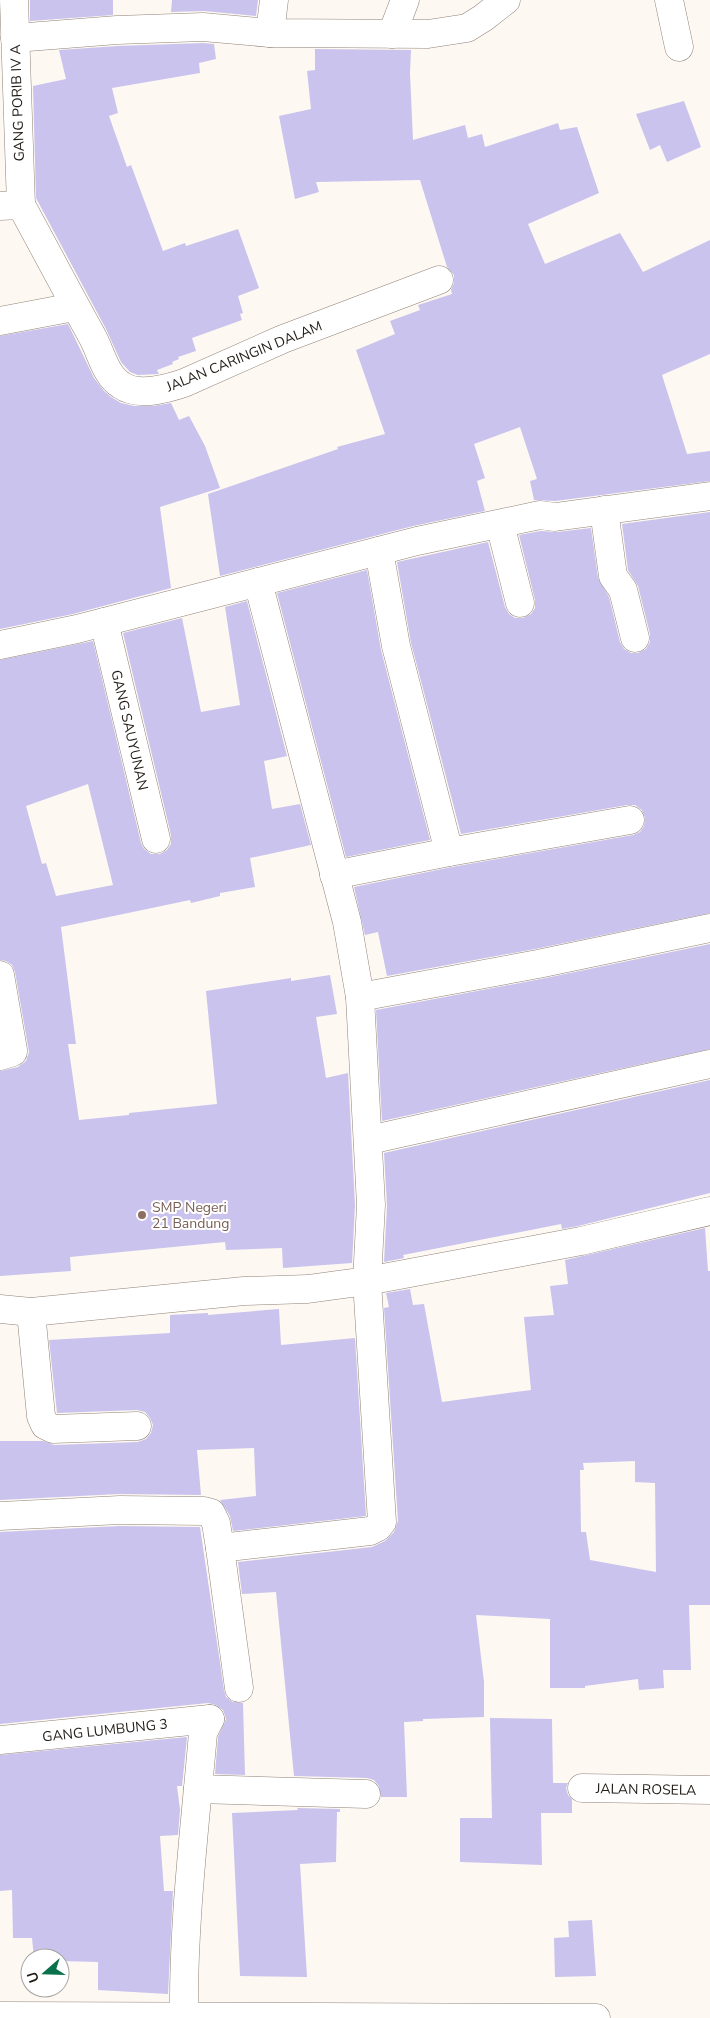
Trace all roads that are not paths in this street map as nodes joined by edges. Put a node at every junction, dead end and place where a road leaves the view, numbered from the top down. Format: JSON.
{"nodes":[{"id":1,"x":14,"y":0,"type":"edge"},
{"id":2,"x":274,"y":0,"type":"edge"},
{"id":3,"x":405,"y":0,"type":"edge"},
{"id":4,"x":506,"y":0,"type":"edge"},
{"id":5,"x":669,"y":0,"type":"edge"},
{"id":6,"x":270,"y":33,"type":"junction"},
{"id":7,"x":392,"y":34,"type":"junction"},
{"id":8,"x":15,"y":38,"type":"junction"},
{"id":9,"x":678,"y":47,"type":"dead end"},
{"id":10,"x":11,"y":206,"type":"edge"},
{"id":11,"x":439,"y":280,"type":"dead end"},
{"id":12,"x":74,"y":307,"type":"junction"},
{"id":13,"x":0,"y":321,"type":"edge"},
{"id":14,"x":710,"y":496,"type":"edge"},
{"id":15,"x":604,"y":510,"type":"junction"},
{"id":16,"x":500,"y":524,"type":"junction"},
{"id":17,"x":379,"y":551,"type":"junction"},
{"id":18,"x":258,"y":582,"type":"junction"},
{"id":19,"x":520,"y":603,"type":"dead end"},
{"id":20,"x":104,"y":622,"type":"junction"},
{"id":21,"x":635,"y":638,"type":"dead end"},
{"id":22,"x":0,"y":645,"type":"edge"},
{"id":23,"x":630,"y":820,"type":"dead end"},
{"id":24,"x":156,"y":839,"type":"dead end"},
{"id":25,"x":449,"y":852,"type":"junction"},
{"id":26,"x":334,"y":876,"type":"junction"},
{"id":27,"x":710,"y":928,"type":"edge"},
{"id":28,"x":0,"y":976,"type":"edge"},
{"id":29,"x":360,"y":997,"type":"junction"},
{"id":30,"x":0,"y":1056,"type":"edge"},
{"id":31,"x":710,"y":1064,"type":"edge"},
{"id":32,"x":369,"y":1140,"type":"junction"},
{"id":33,"x":710,"y":1211,"type":"edge"},
{"id":34,"x":367,"y":1281,"type":"junction"},
{"id":35,"x":0,"y":1310,"type":"edge"},
{"id":36,"x":31,"y":1312,"type":"junction"},
{"id":37,"x":136,"y":1426,"type":"dead end"},
{"id":38,"x":0,"y":1516,"type":"edge"},
{"id":39,"x":220,"y":1548,"type":"junction"},
{"id":40,"x":239,"y":1688,"type":"dead end"},
{"id":41,"x":0,"y":1740,"type":"edge"},
{"id":42,"x":582,"y":1788,"type":"dead end"},
{"id":43,"x":198,"y":1789,"type":"junction"},
{"id":44,"x":710,"y":1790,"type":"edge"},
{"id":45,"x":366,"y":1794,"type":"dead end"},
{"id":46,"x":0,"y":2016,"type":"edge"},
{"id":47,"x":184,"y":2016,"type":"junction"},
{"id":48,"x":596,"y":2018,"type":"edge"}],
"edges":[{"from":1,"to":8,"type":"street","name":"GANG PORIB IV A"},
{"from":2,"to":6,"type":"street"},
{"from":3,"to":7,"type":"street"},
{"from":4,"to":7,"type":"street"},
{"from":5,"to":9,"type":"street"},
{"from":6,"to":7,"type":"street"},
{"from":6,"to":8,"type":"street"},
{"from":8,"to":10,"type":"street","name":"GANG PORIB IV A"},
{"from":10,"to":12,"type":"street","name":"JALAN CARINGIN DALAM"},
{"from":11,"to":12,"type":"street","name":"JALAN CARINGIN DALAM"},
{"from":12,"to":13,"type":"street"},
{"from":14,"to":15,"type":"street"},
{"from":15,"to":16,"type":"street"},
{"from":15,"to":21,"type":"street"},
{"from":16,"to":17,"type":"street"},
{"from":16,"to":19,"type":"street"},
{"from":17,"to":18,"type":"street"},
{"from":17,"to":25,"type":"street"},
{"from":18,"to":20,"type":"street"},
{"from":18,"to":26,"type":"street"},
{"from":20,"to":22,"type":"street"},
{"from":20,"to":24,"type":"street","name":"GANG SAUYUNAN"},
{"from":23,"to":25,"type":"street"},
{"from":25,"to":26,"type":"street"},
{"from":26,"to":29,"type":"street"},
{"from":27,"to":29,"type":"street"},
{"from":28,"to":30,"type":"street"},
{"from":29,"to":32,"type":"street"},
{"from":31,"to":32,"type":"street"},
{"from":32,"to":34,"type":"street"},
{"from":33,"to":34,"type":"street"},
{"from":34,"to":36,"type":"street"},
{"from":34,"to":39,"type":"street"},
{"from":35,"to":36,"type":"street"},
{"from":36,"to":37,"type":"street"},
{"from":38,"to":39,"type":"street"},
{"from":39,"to":40,"type":"street"},
{"from":41,"to":43,"type":"street","name":"GANG LUMBUNG 3"},
{"from":42,"to":44,"type":"street","name":"JALAN ROSELA"},
{"from":43,"to":45,"type":"street"},
{"from":43,"to":47,"type":"street"},
{"from":46,"to":47,"type":"street"},
{"from":47,"to":48,"type":"street"}]}
